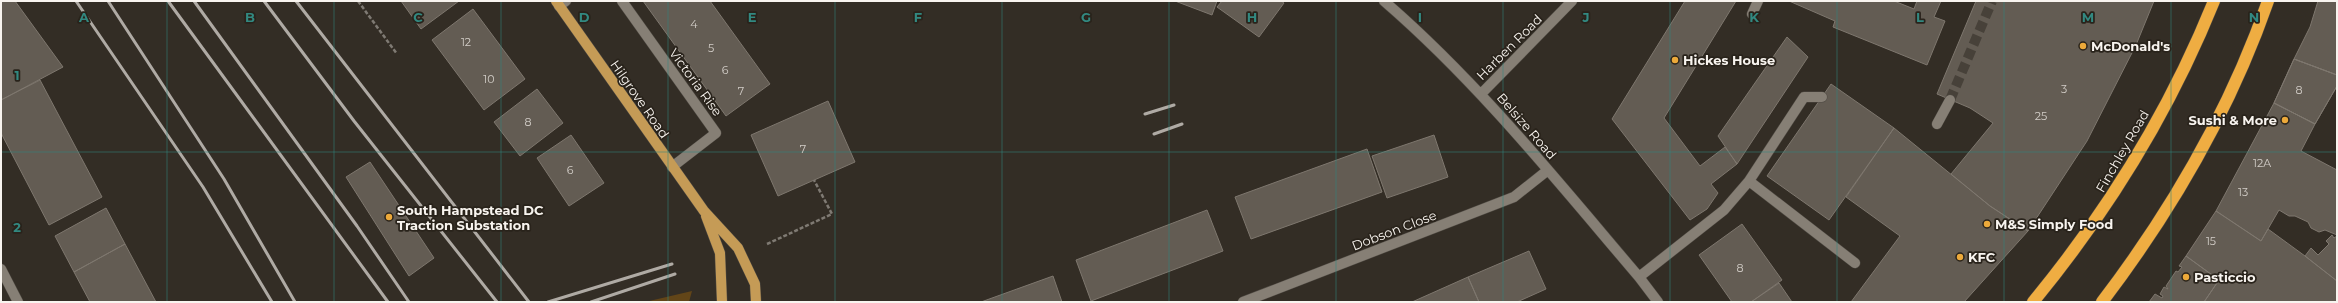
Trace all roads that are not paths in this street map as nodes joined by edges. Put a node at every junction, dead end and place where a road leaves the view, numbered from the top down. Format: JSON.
{"nodes":[{"id":1,"x":622,"y":1,"type":"edge"},
{"id":2,"x":1384,"y":1,"type":"edge"},
{"id":3,"x":1572,"y":1,"type":"edge"},
{"id":4,"x":1758,"y":1,"type":"edge"},
{"id":5,"x":2214,"y":1,"type":"edge"},
{"id":6,"x":2268,"y":1,"type":"edge"},
{"id":7,"x":560,"y":3,"type":"edge"},
{"id":8,"x":1752,"y":14,"type":"dead end"},
{"id":9,"x":1481,"y":94,"type":"junction"},
{"id":10,"x":1822,"y":96,"type":"dead end"},
{"id":11,"x":1950,"y":100,"type":"tunnel mouth"},
{"id":12,"x":1937,"y":124,"type":"dead end"},
{"id":13,"x":672,"y":167,"type":"junction"},
{"id":14,"x":1548,"y":170,"type":"junction"},
{"id":15,"x":1749,"y":181,"type":"junction"},
{"id":16,"x":704,"y":211,"type":"junction"},
{"id":17,"x":1855,"y":263,"type":"dead end"},
{"id":18,"x":1,"y":270,"type":"edge"},
{"id":19,"x":1640,"y":277,"type":"junction"},
{"id":20,"x":18,"y":302,"type":"edge"},
{"id":21,"x":722,"y":302,"type":"edge"},
{"id":22,"x":756,"y":302,"type":"edge"},
{"id":23,"x":1243,"y":302,"type":"edge"},
{"id":24,"x":1658,"y":302,"type":"edge"},
{"id":25,"x":2033,"y":302,"type":"edge"},
{"id":26,"x":2102,"y":302,"type":"edge"}],
"edges":[{"from":1,"to":13,"type":"street","name":"Victoria Rise"},
{"from":2,"to":9,"type":"street","name":"Belsize Road"},
{"from":3,"to":9,"type":"street","name":"Harben Road"},
{"from":4,"to":8,"type":"street"},
{"from":5,"to":25,"type":"highway","name":"Finchley Road"},
{"from":6,"to":26,"type":"highway"},
{"from":7,"to":13,"type":"main road","name":"Hilgrove Road"},
{"from":9,"to":14,"type":"street","name":"Belsize Road"},
{"from":10,"to":15,"type":"street"},
{"from":11,"to":12,"type":"street"},
{"from":13,"to":16,"type":"main road","name":"Hilgrove Road"},
{"from":14,"to":19,"type":"street","name":"Belsize Road"},
{"from":14,"to":23,"type":"street","name":"Dobson Close"},
{"from":15,"to":17,"type":"street"},
{"from":15,"to":19,"type":"street"},
{"from":16,"to":21,"type":"main road","name":"Hilgrove Road"},
{"from":16,"to":22,"type":"main road","name":"Hilgrove Road"},
{"from":18,"to":20,"type":"street"},
{"from":19,"to":24,"type":"street","name":"Belsize Road"}]}
